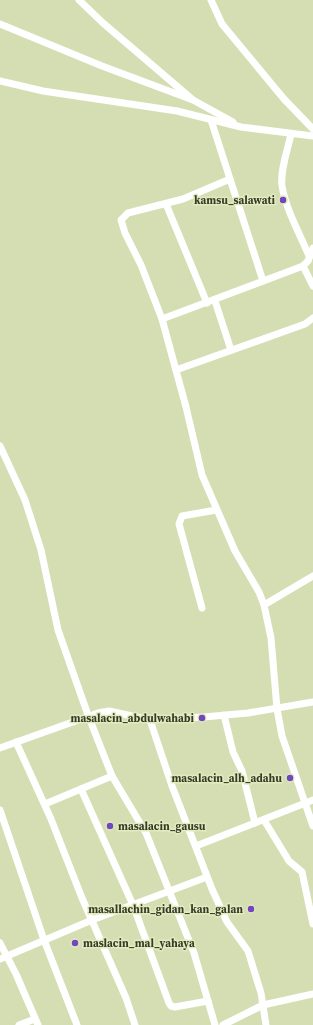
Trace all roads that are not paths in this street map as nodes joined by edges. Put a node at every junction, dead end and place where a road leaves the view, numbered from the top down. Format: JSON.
{"nodes":[{"id":1,"x":79,"y":0,"type":"edge"},
{"id":2,"x":212,"y":0,"type":"edge"},
{"id":3,"x":0,"y":24,"type":"edge"},
{"id":4,"x":0,"y":81,"type":"edge"},
{"id":5,"x":193,"y":100,"type":"junction"},
{"id":6,"x":211,"y":120,"type":"junction"},
{"id":7,"x":242,"y":127,"type":"junction"},
{"id":8,"x":313,"y":129,"type":"edge"},
{"id":9,"x":291,"y":134,"type":"junction"},
{"id":10,"x":313,"y":136,"type":"edge"},
{"id":11,"x":230,"y":179,"type":"junction"},
{"id":12,"x":166,"y":204,"type":"junction"},
{"id":13,"x":313,"y":248,"type":"edge"},
{"id":14,"x":309,"y":256,"type":"junction"},
{"id":15,"x":303,"y":266,"type":"junction"},
{"id":16,"x":262,"y":281,"type":"junction"},
{"id":17,"x":313,"y":286,"type":"edge"},
{"id":18,"x":216,"y":300,"type":"junction"},
{"id":19,"x":207,"y":303,"type":"junction"},
{"id":20,"x":313,"y":318,"type":"edge"},
{"id":21,"x":162,"y":319,"type":"junction"},
{"id":22,"x":231,"y":350,"type":"junction"},
{"id":23,"x":176,"y":370,"type":"junction"},
{"id":24,"x":0,"y":446,"type":"edge"},
{"id":25,"x":216,"y":510,"type":"junction"},
{"id":26,"x":313,"y":576,"type":"edge"},
{"id":27,"x":264,"y":605,"type":"junction"},
{"id":28,"x":202,"y":608,"type":"dead end"},
{"id":29,"x":313,"y":702,"type":"edge"},
{"id":30,"x":277,"y":708,"type":"junction"},
{"id":31,"x":88,"y":715,"type":"junction"},
{"id":32,"x":224,"y":715,"type":"junction"},
{"id":33,"x":150,"y":720,"type":"junction"},
{"id":34,"x":16,"y":742,"type":"junction"},
{"id":35,"x":0,"y":748,"type":"edge"},
{"id":36,"x":112,"y":776,"type":"junction"},
{"id":37,"x":81,"y":789,"type":"junction"},
{"id":38,"x":313,"y":800,"type":"edge"},
{"id":39,"x":45,"y":804,"type":"junction"},
{"id":40,"x":305,"y":804,"type":"junction"},
{"id":41,"x":0,"y":810,"type":"edge"},
{"id":42,"x":264,"y":820,"type":"junction"},
{"id":43,"x":255,"y":823,"type":"junction"},
{"id":44,"x":313,"y":826,"type":"edge"},
{"id":45,"x":196,"y":846,"type":"junction"},
{"id":46,"x":207,"y":877,"type":"junction"},
{"id":47,"x":168,"y":892,"type":"junction"},
{"id":48,"x":133,"y":905,"type":"junction"},
{"id":49,"x":92,"y":920,"type":"junction"},
{"id":50,"x":313,"y":924,"type":"edge"},
{"id":51,"x":44,"y":940,"type":"junction"},
{"id":52,"x":0,"y":943,"type":"edge"},
{"id":53,"x":3,"y":958,"type":"edge"},
{"id":54,"x":313,"y":994,"type":"edge"},
{"id":55,"x":208,"y":1001,"type":"junction"},
{"id":56,"x":263,"y":1005,"type":"junction"},
{"id":57,"x":37,"y":1022,"type":"edge"},
{"id":58,"x":19,"y":1025,"type":"edge"},
{"id":59,"x":77,"y":1025,"type":"edge"},
{"id":60,"x":135,"y":1025,"type":"edge"},
{"id":61,"x":216,"y":1025,"type":"edge"},
{"id":62,"x":223,"y":1025,"type":"edge"},
{"id":63,"x":266,"y":1025,"type":"edge"}],
"edges":[{"from":1,"to":5,"type":"street"},
{"from":2,"to":8,"type":"street"},
{"from":3,"to":5,"type":"street"},
{"from":4,"to":6,"type":"street"},
{"from":5,"to":7,"type":"street"},
{"from":6,"to":7,"type":"street"},
{"from":6,"to":11,"type":"street"},
{"from":7,"to":9,"type":"street"},
{"from":9,"to":10,"type":"street"},
{"from":9,"to":14,"type":"street"},
{"from":11,"to":12,"type":"street"},
{"from":11,"to":16,"type":"street"},
{"from":12,"to":19,"type":"street"},
{"from":12,"to":21,"type":"street"},
{"from":13,"to":14,"type":"street"},
{"from":14,"to":15,"type":"street"},
{"from":15,"to":16,"type":"street"},
{"from":15,"to":17,"type":"street"},
{"from":16,"to":18,"type":"street"},
{"from":18,"to":19,"type":"street"},
{"from":18,"to":22,"type":"street"},
{"from":19,"to":21,"type":"street"},
{"from":20,"to":22,"type":"street"},
{"from":21,"to":23,"type":"street"},
{"from":22,"to":23,"type":"street"},
{"from":23,"to":25,"type":"street"},
{"from":24,"to":31,"type":"street"},
{"from":25,"to":27,"type":"street"},
{"from":25,"to":28,"type":"street"},
{"from":26,"to":27,"type":"street"},
{"from":27,"to":30,"type":"street"},
{"from":29,"to":30,"type":"street"},
{"from":30,"to":32,"type":"street"},
{"from":30,"to":40,"type":"street"},
{"from":31,"to":33,"type":"street"},
{"from":31,"to":34,"type":"street"},
{"from":31,"to":36,"type":"street"},
{"from":32,"to":33,"type":"street"},
{"from":32,"to":43,"type":"street"},
{"from":33,"to":45,"type":"street"},
{"from":34,"to":35,"type":"street"},
{"from":34,"to":39,"type":"street"},
{"from":36,"to":37,"type":"street"},
{"from":36,"to":47,"type":"street"},
{"from":37,"to":39,"type":"street"},
{"from":37,"to":48,"type":"street"},
{"from":38,"to":40,"type":"street"},
{"from":39,"to":49,"type":"street"},
{"from":40,"to":42,"type":"street"},
{"from":40,"to":44,"type":"street"},
{"from":41,"to":51,"type":"street"},
{"from":42,"to":43,"type":"street"},
{"from":42,"to":50,"type":"street"},
{"from":43,"to":45,"type":"street"},
{"from":45,"to":46,"type":"street"},
{"from":46,"to":47,"type":"street"},
{"from":46,"to":56,"type":"street"},
{"from":47,"to":48,"type":"street"},
{"from":47,"to":55,"type":"street"},
{"from":48,"to":49,"type":"street"},
{"from":48,"to":55,"type":"street"},
{"from":49,"to":51,"type":"street"},
{"from":49,"to":60,"type":"street"},
{"from":51,"to":53,"type":"street"},
{"from":51,"to":59,"type":"street"},
{"from":52,"to":53,"type":"street"},
{"from":53,"to":57,"type":"street"},
{"from":54,"to":56,"type":"street"},
{"from":55,"to":61,"type":"street"},
{"from":56,"to":62,"type":"street"},
{"from":56,"to":63,"type":"street"},
{"from":57,"to":58,"type":"street"}]}
